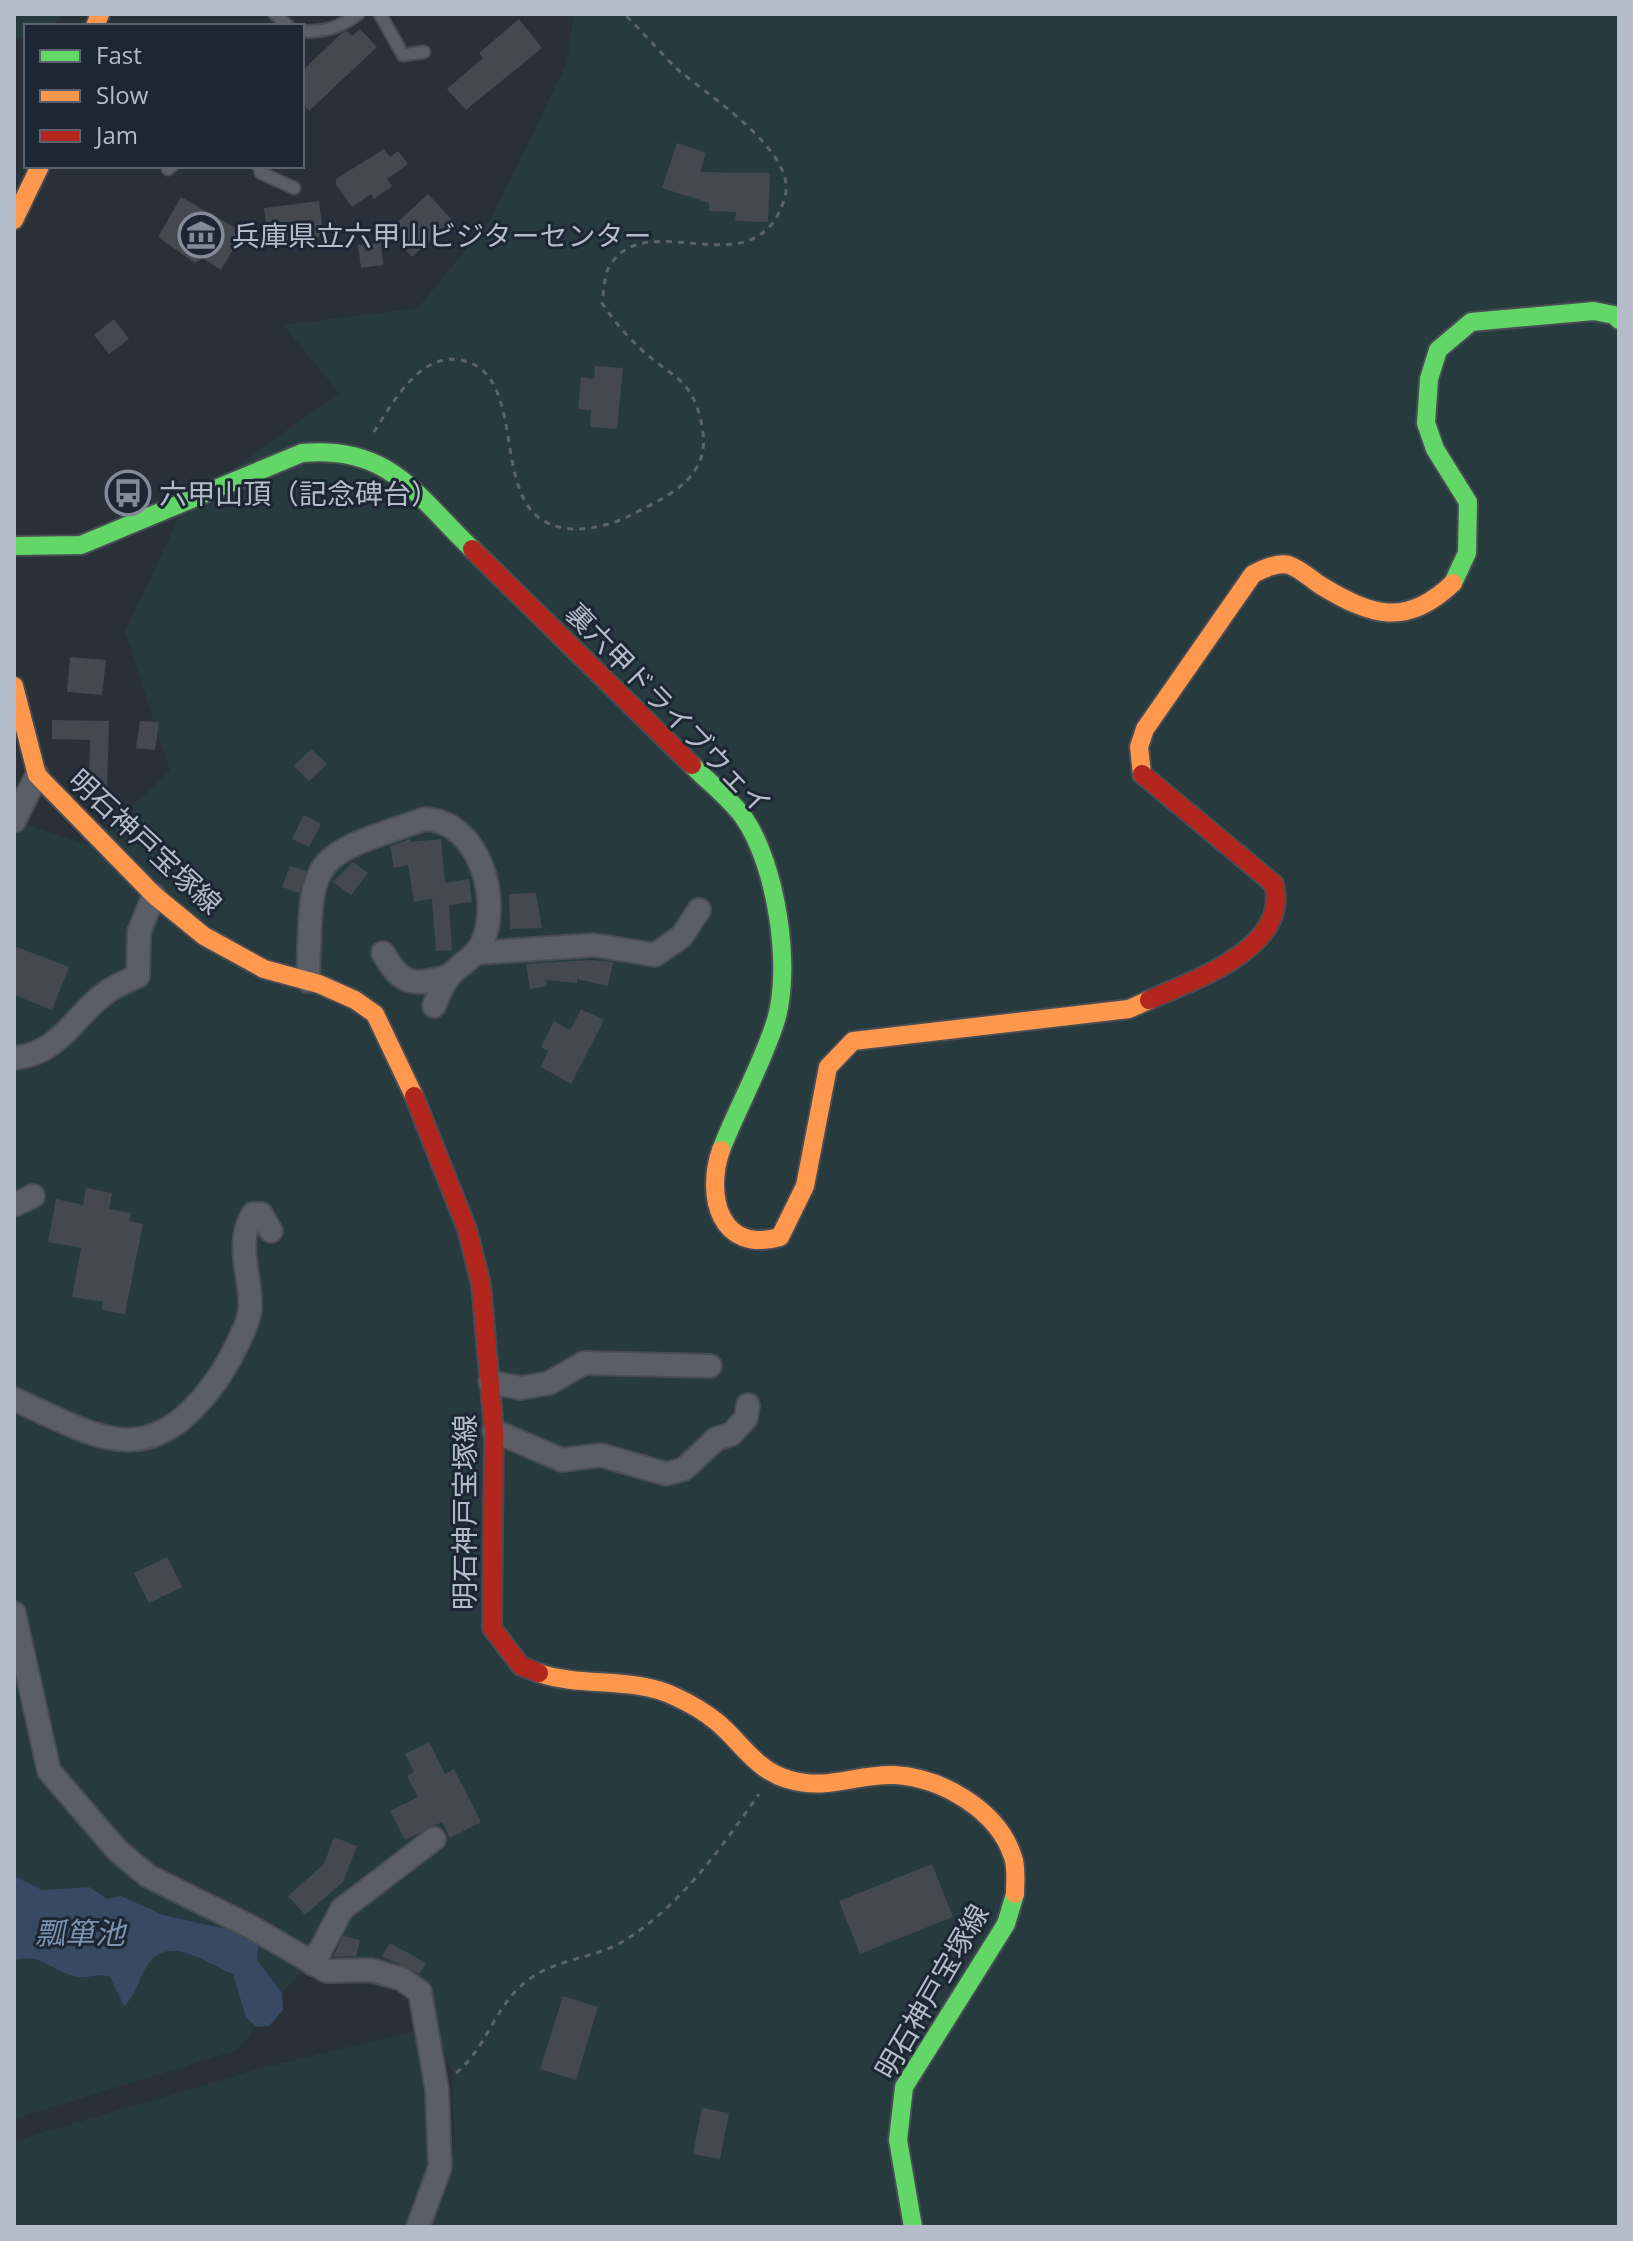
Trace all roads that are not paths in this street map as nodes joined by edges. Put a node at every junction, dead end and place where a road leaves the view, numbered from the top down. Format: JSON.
{"nodes":[{"id":1,"x":358,"y":14,"type":"edge"},
{"id":2,"x":380,"y":14,"type":"edge"},
{"id":3,"x":304,"y":31,"type":"edge"},
{"id":4,"x":424,"y":52,"type":"dead end"},
{"id":5,"x":39,"y":168,"type":"edge"},
{"id":6,"x":260,"y":168,"type":"edge"},
{"id":7,"x":294,"y":188,"type":"dead end"},
{"id":8,"x":14,"y":220,"type":"edge"},
{"id":9,"x":1619,"y":320,"type":"edge"},
{"id":10,"x":14,"y":546,"type":"edge"},
{"id":11,"x":14,"y":686,"type":"edge"},
{"id":12,"x":37,"y":775,"type":"junction"},
{"id":13,"x":14,"y":821,"type":"edge"},
{"id":14,"x":154,"y":895,"type":"junction"},
{"id":15,"x":699,"y":910,"type":"dead end"},
{"id":16,"x":383,"y":953,"type":"dead end"},
{"id":17,"x":477,"y":953,"type":"junction"},
{"id":18,"x":449,"y":976,"type":"junction"},
{"id":19,"x":308,"y":981,"type":"junction"},
{"id":20,"x":434,"y":1006,"type":"dead end"},
{"id":21,"x":14,"y":1058,"type":"edge"},
{"id":22,"x":271,"y":1231,"type":"dead end"},
{"id":23,"x":710,"y":1366,"type":"dead end"},
{"id":24,"x":490,"y":1382,"type":"junction"},
{"id":25,"x":14,"y":1399,"type":"edge"},
{"id":26,"x":748,"y":1405,"type":"dead end"},
{"id":27,"x":494,"y":1431,"type":"junction"},
{"id":28,"x":14,"y":1613,"type":"edge"},
{"id":29,"x":434,"y":1839,"type":"dead end"},
{"id":30,"x":313,"y":1964,"type":"junction"},
{"id":31,"x":418,"y":2227,"type":"edge"},
{"id":32,"x":913,"y":2227,"type":"edge"}],
"edges":[{"from":1,"to":3,"type":"lane"},
{"from":2,"to":4,"type":"lane"},
{"from":5,"to":8,"type":"street"},
{"from":6,"to":7,"type":"lane"},
{"from":9,"to":10,"type":"street","name":"裏六甲ドライブウェイ"},
{"from":11,"to":12,"type":"street","name":"明石神戸宝塚線"},
{"from":12,"to":13,"type":"street"},
{"from":12,"to":14,"type":"street","name":"明石神戸宝塚線"},
{"from":14,"to":19,"type":"street","name":"明石神戸宝塚線"},
{"from":14,"to":21,"type":"street"},
{"from":15,"to":17,"type":"street"},
{"from":16,"to":18,"type":"street"},
{"from":17,"to":18,"type":"street"},
{"from":17,"to":19,"type":"street"},
{"from":18,"to":20,"type":"street"},
{"from":19,"to":24,"type":"street","name":"明石神戸宝塚線"},
{"from":22,"to":25,"type":"street"},
{"from":23,"to":24,"type":"street"},
{"from":24,"to":27,"type":"street","name":"明石神戸宝塚線"},
{"from":26,"to":27,"type":"street"},
{"from":27,"to":32,"type":"street","name":"明石神戸宝塚線"},
{"from":28,"to":30,"type":"street"},
{"from":29,"to":30,"type":"street"},
{"from":30,"to":31,"type":"street"}]}
